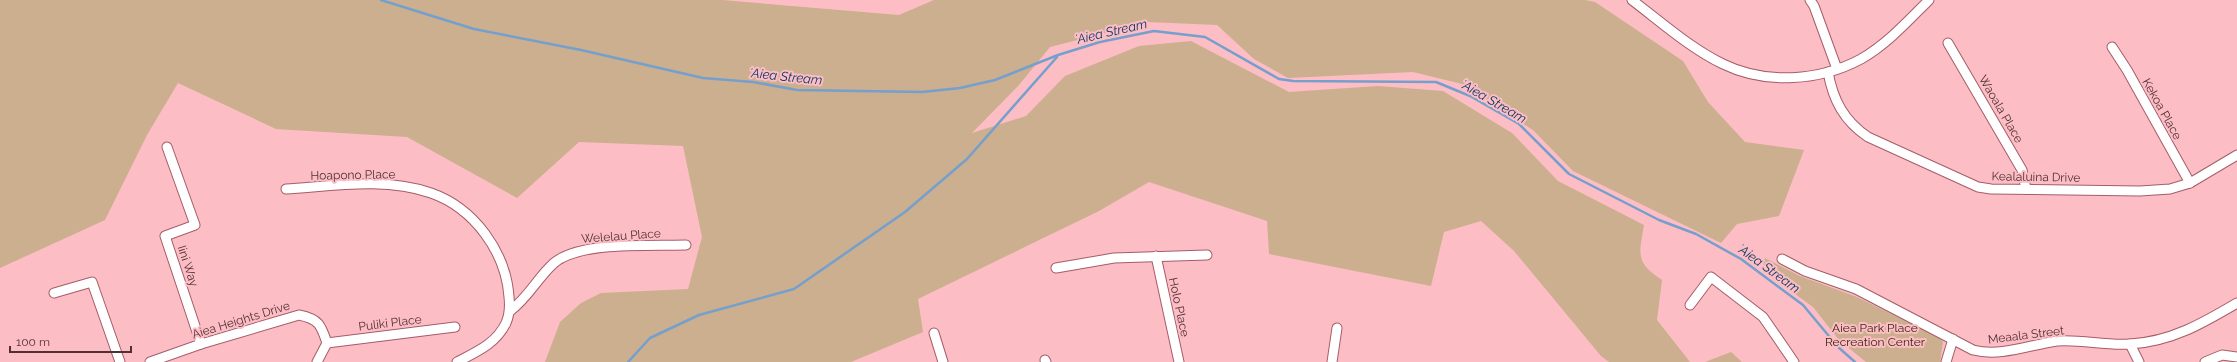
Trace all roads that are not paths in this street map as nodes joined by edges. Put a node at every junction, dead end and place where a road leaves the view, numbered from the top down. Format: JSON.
{"nodes":[{"id":1,"x":1632,"y":0,"type":"edge"},
{"id":2,"x":1810,"y":0,"type":"edge"},
{"id":3,"x":1929,"y":0,"type":"edge"},
{"id":4,"x":1948,"y":43,"type":"dead end"},
{"id":5,"x":2112,"y":47,"type":"dead end"},
{"id":6,"x":1838,"y":69,"type":"junction"},
{"id":7,"x":1828,"y":72,"type":"junction"},
{"id":8,"x":167,"y":147,"type":"dead end"},
{"id":9,"x":2237,"y":155,"type":"edge"},
{"id":10,"x":2190,"y":183,"type":"junction"},
{"id":11,"x":286,"y":188,"type":"dead end"},
{"id":12,"x":2026,"y":189,"type":"junction"},
{"id":13,"x":686,"y":244,"type":"dead end"},
{"id":14,"x":1207,"y":255,"type":"dead end"},
{"id":15,"x":1156,"y":256,"type":"junction"},
{"id":16,"x":1782,"y":259,"type":"dead end"},
{"id":17,"x":1056,"y":268,"type":"dead end"},
{"id":18,"x":54,"y":293,"type":"dead end"},
{"id":19,"x":2237,"y":303,"type":"edge"},
{"id":20,"x":1690,"y":305,"type":"dead end"},
{"id":21,"x":510,"y":311,"type":"junction"},
{"id":22,"x":455,"y":327,"type":"dead end"},
{"id":23,"x":1337,"y":328,"type":"dead end"},
{"id":24,"x":934,"y":333,"type":"dead end"},
{"id":25,"x":1953,"y":340,"type":"junction"},
{"id":26,"x":327,"y":343,"type":"junction"},
{"id":27,"x":201,"y":344,"type":"junction"},
{"id":28,"x":2130,"y":344,"type":"junction"},
{"id":29,"x":2237,"y":357,"type":"edge"},
{"id":30,"x":120,"y":362,"type":"edge"},
{"id":31,"x":150,"y":362,"type":"edge"},
{"id":32,"x":317,"y":362,"type":"edge"},
{"id":33,"x":457,"y":362,"type":"edge"},
{"id":34,"x":943,"y":362,"type":"edge"},
{"id":35,"x":1179,"y":362,"type":"edge"},
{"id":36,"x":1332,"y":362,"type":"edge"},
{"id":37,"x":1794,"y":362,"type":"edge"},
{"id":38,"x":1946,"y":362,"type":"edge"},
{"id":39,"x":2140,"y":362,"type":"edge"},
{"id":40,"x":2205,"y":362,"type":"edge"}],
"edges":[{"from":1,"to":7,"type":"street"},
{"from":2,"to":6,"type":"street"},
{"from":3,"to":6,"type":"street"},
{"from":4,"to":12,"type":"street","name":"Waoala Place"},
{"from":5,"to":10,"type":"street","name":"Kekoa Place"},
{"from":6,"to":7,"type":"street"},
{"from":7,"to":12,"type":"street","name":"Kealaluina Drive"},
{"from":8,"to":27,"type":"street","name":"Iini Way"},
{"from":9,"to":10,"type":"street","name":"Kealaluina Drive"},
{"from":10,"to":12,"type":"street","name":"Kealaluina Drive"},
{"from":11,"to":21,"type":"street","name":"Hoapono Place"},
{"from":13,"to":21,"type":"street","name":"Welelau Place"},
{"from":14,"to":15,"type":"street"},
{"from":15,"to":17,"type":"street"},
{"from":15,"to":35,"type":"street","name":"Holo Place"},
{"from":16,"to":25,"type":"street","name":"Meaala Street"},
{"from":18,"to":30,"type":"street"},
{"from":19,"to":28,"type":"street","name":"Meaala Street"},
{"from":20,"to":37,"type":"street"},
{"from":21,"to":33,"type":"street","name":"Hoapono Place"},
{"from":22,"to":26,"type":"street","name":"Puliki Place"},
{"from":23,"to":36,"type":"street"},
{"from":24,"to":34,"type":"street"},
{"from":25,"to":28,"type":"street","name":"Meaala Street"},
{"from":25,"to":38,"type":"street"},
{"from":26,"to":27,"type":"street","name":"Aiea Heights Drive"},
{"from":26,"to":32,"type":"street"},
{"from":27,"to":31,"type":"street","name":"Aiea Heights Drive"},
{"from":28,"to":39,"type":"street"},
{"from":29,"to":40,"type":"street"}]}
